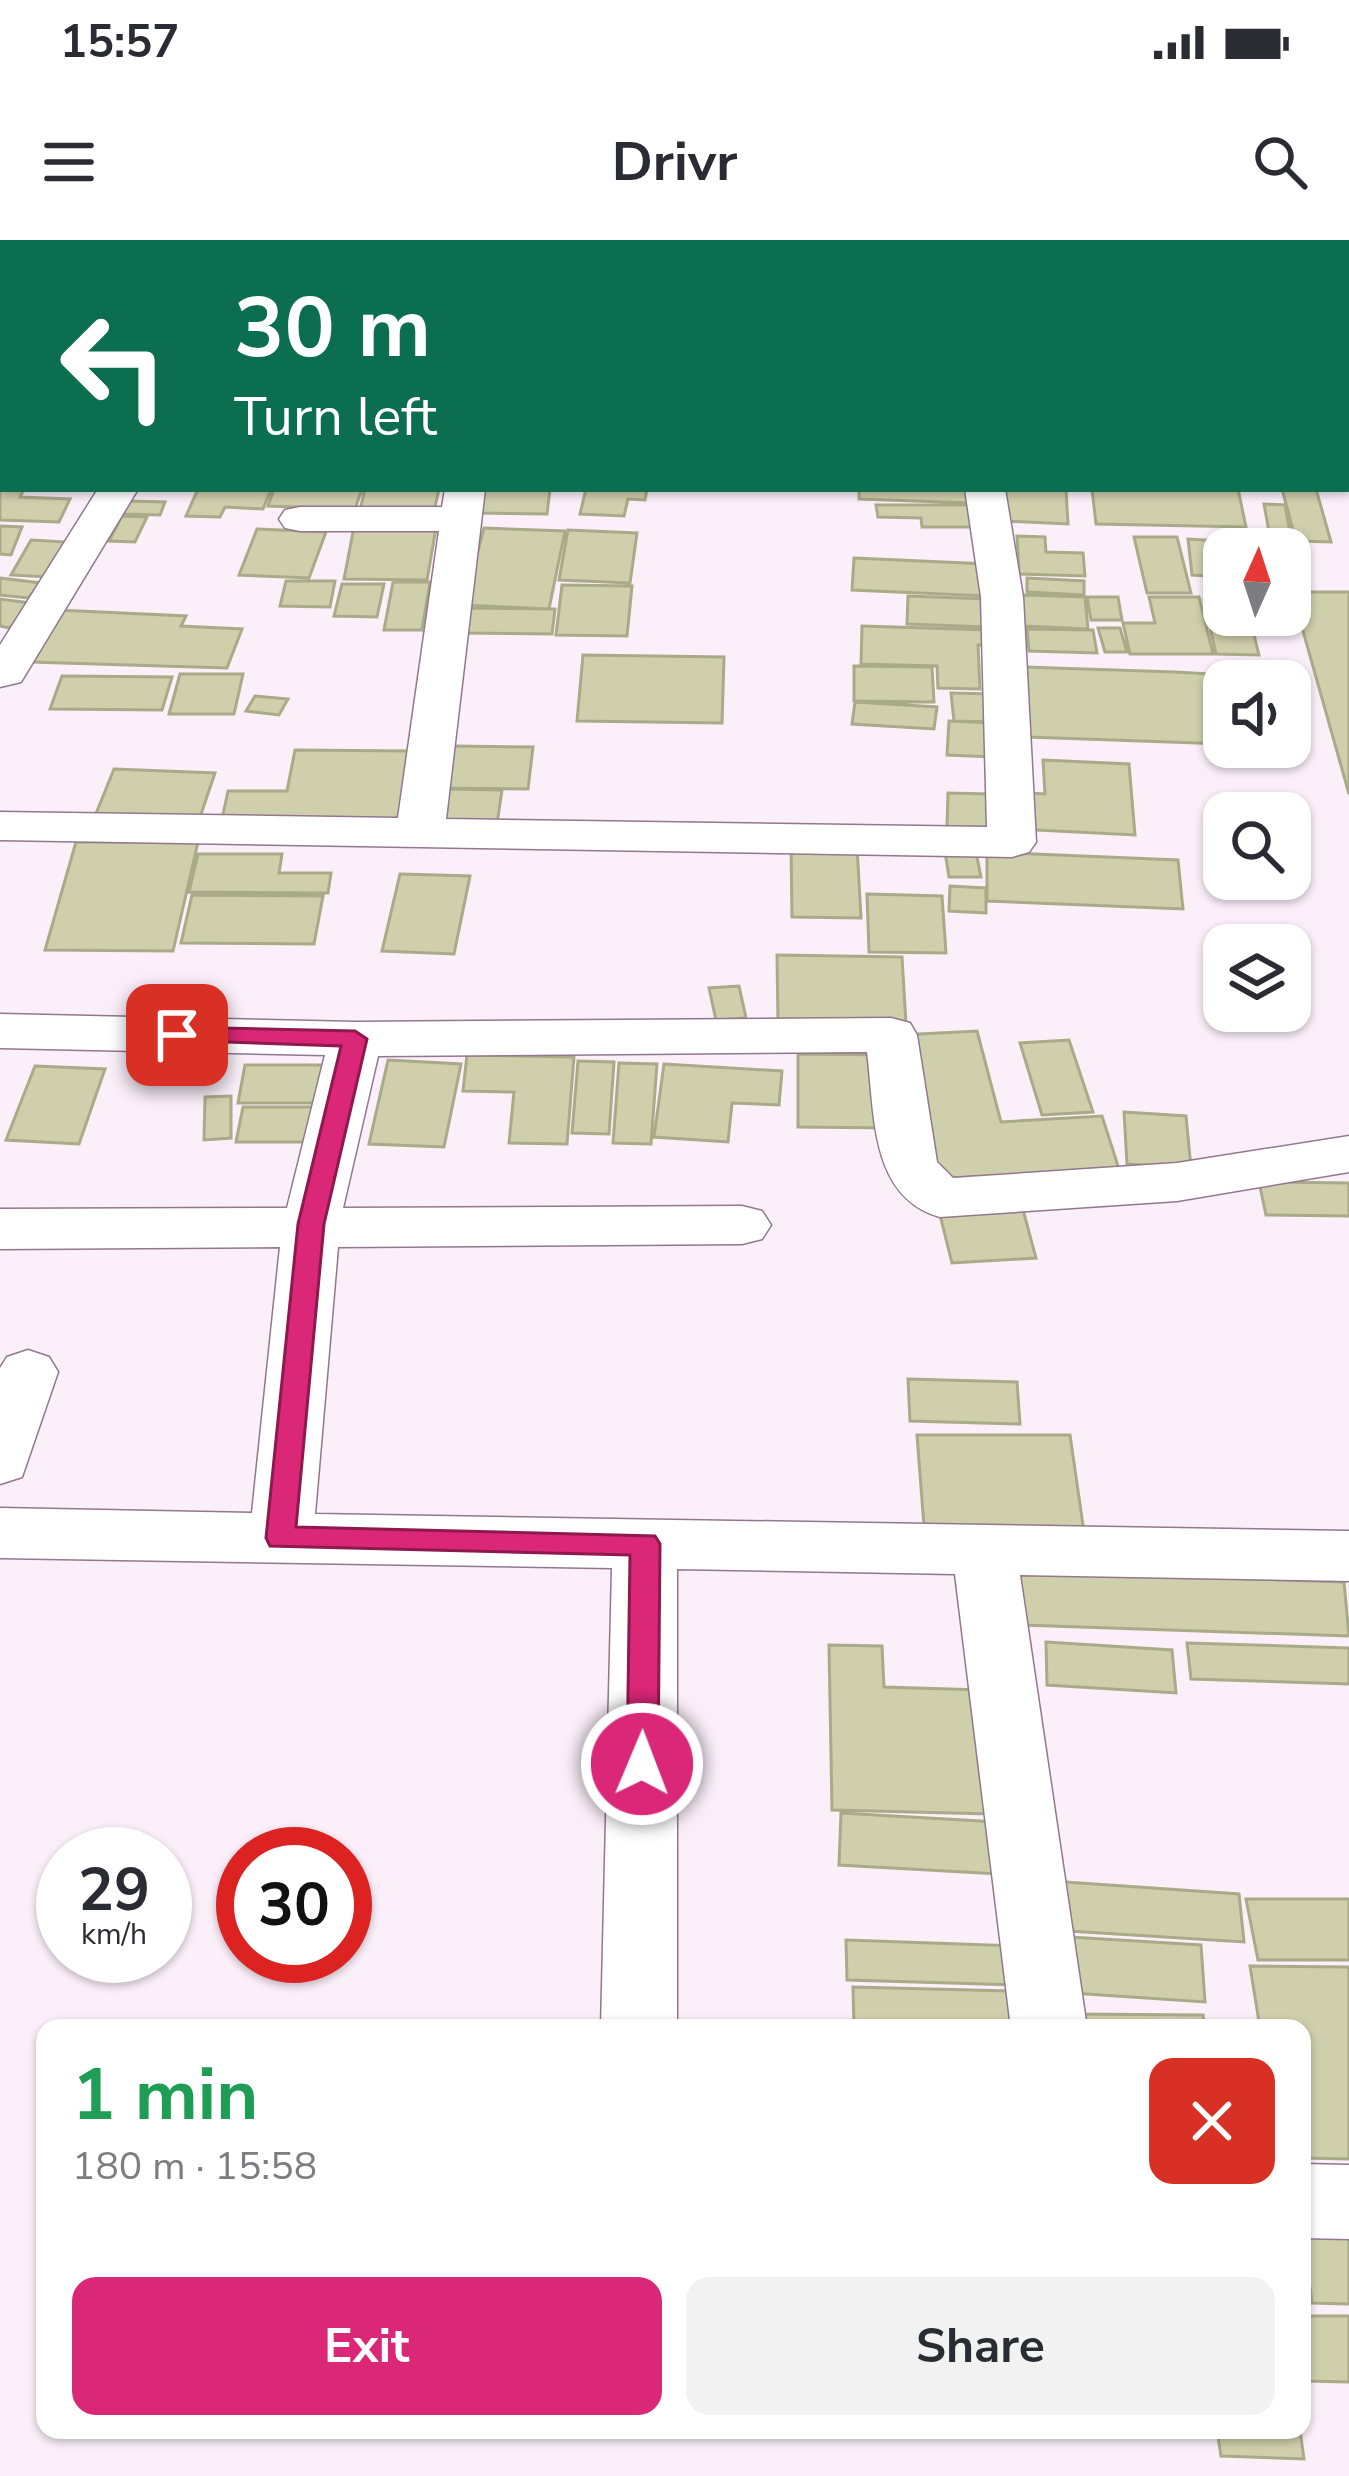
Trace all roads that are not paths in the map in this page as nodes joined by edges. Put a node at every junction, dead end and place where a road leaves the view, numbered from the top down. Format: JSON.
{"nodes":[{"id":1,"x":116,"y":492,"type":"edge"},
{"id":2,"x":985,"y":492,"type":"edge"},
{"id":3,"x":462,"y":504,"type":"edge"},
{"id":4,"x":300,"y":519,"type":"dead end"},
{"id":5,"x":0,"y":674,"type":"edge"},
{"id":6,"x":0,"y":826,"type":"edge"},
{"id":7,"x":420,"y":833,"type":"junction"},
{"id":8,"x":0,"y":1031,"type":"edge"},
{"id":9,"x":355,"y":1039,"type":"junction"},
{"id":10,"x":1349,"y":1154,"type":"edge"},
{"id":11,"x":311,"y":1224,"type":"junction"},
{"id":12,"x":742,"y":1225,"type":"dead end"},
{"id":13,"x":0,"y":1229,"type":"edge"},
{"id":14,"x":28,"y":1372,"type":"dead end"},
{"id":15,"x":0,"y":1461,"type":"edge"},
{"id":16,"x":0,"y":1533,"type":"edge"},
{"id":17,"x":280,"y":1538,"type":"junction"},
{"id":18,"x":645,"y":1544,"type":"junction"},
{"id":19,"x":984,"y":1550,"type":"junction"},
{"id":20,"x":1349,"y":1556,"type":"edge"},
{"id":21,"x":639,"y":2019,"type":"edge"},
{"id":22,"x":1048,"y":2019,"type":"edge"},
{"id":23,"x":1311,"y":2200,"type":"edge"},
{"id":24,"x":1349,"y":2202,"type":"edge"}],
"edges":[{"from":1,"to":5,"type":"street"},
{"from":2,"to":7,"type":"street"},
{"from":3,"to":4,"type":"street"},
{"from":3,"to":7,"type":"street"},
{"from":6,"to":7,"type":"street"},
{"from":8,"to":9,"type":"street"},
{"from":9,"to":10,"type":"street"},
{"from":9,"to":11,"type":"street"},
{"from":11,"to":12,"type":"street"},
{"from":11,"to":13,"type":"street"},
{"from":11,"to":17,"type":"street"},
{"from":14,"to":15,"type":"street"},
{"from":16,"to":17,"type":"street"},
{"from":17,"to":18,"type":"street"},
{"from":18,"to":19,"type":"street"},
{"from":18,"to":21,"type":"street"},
{"from":19,"to":20,"type":"street"},
{"from":19,"to":22,"type":"street"},
{"from":23,"to":24,"type":"street"}]}
